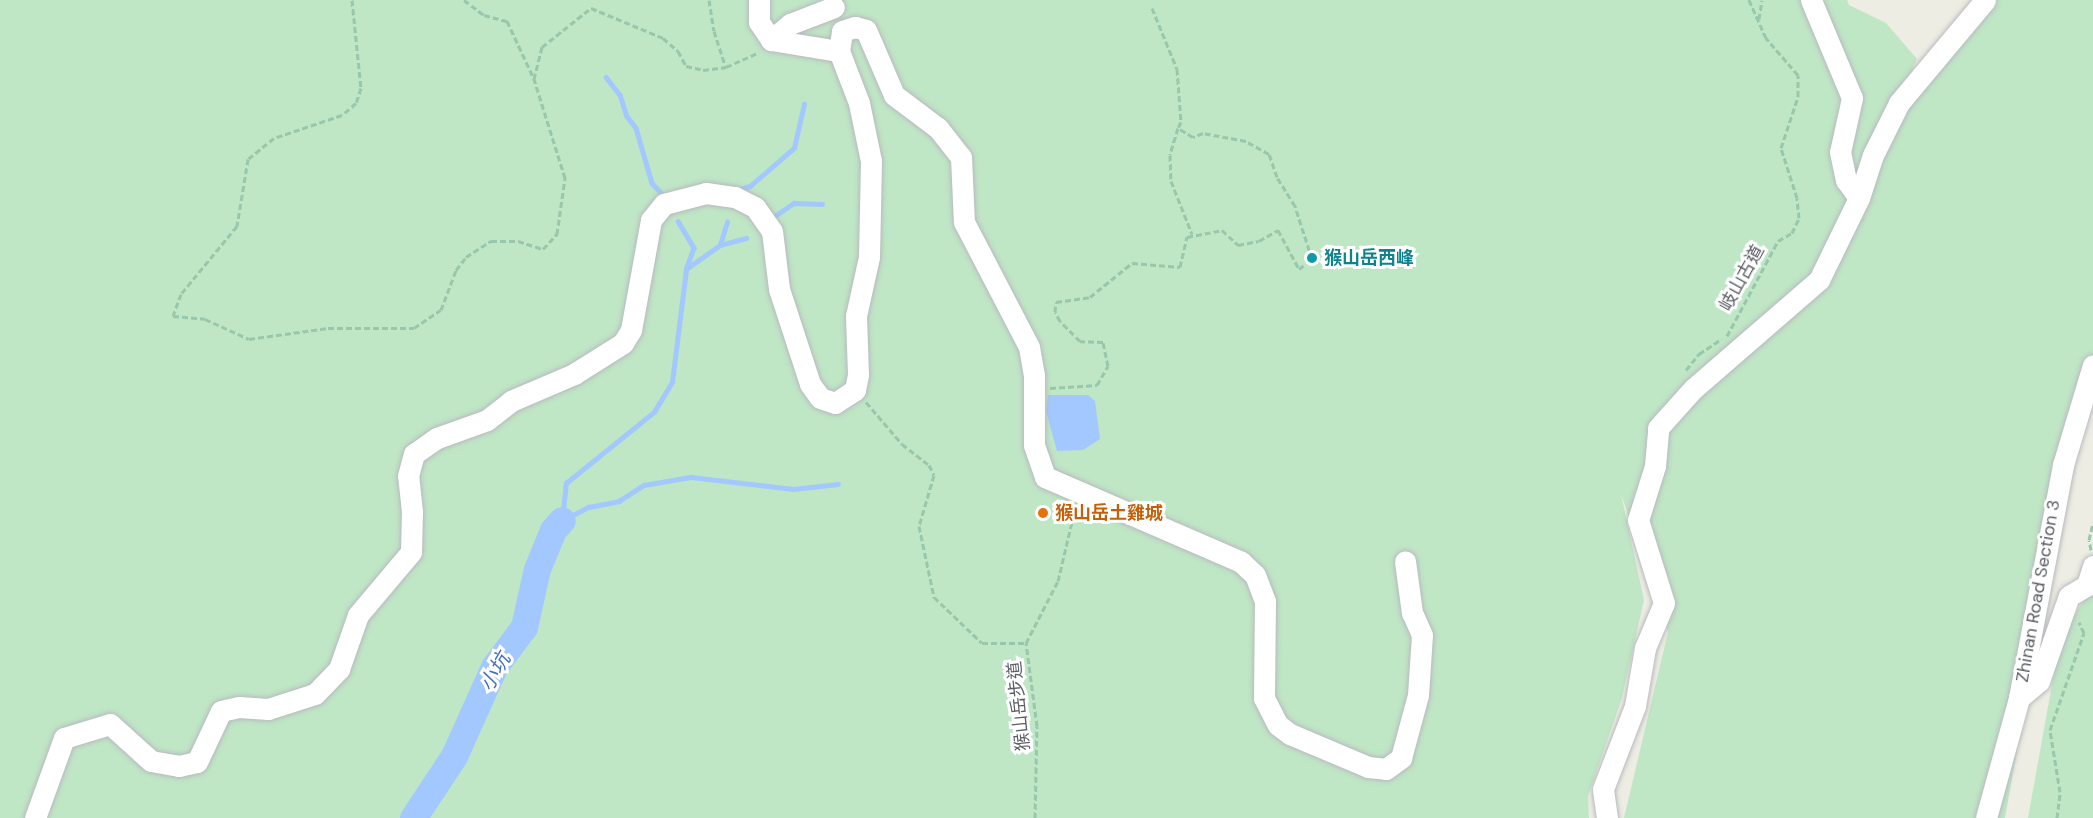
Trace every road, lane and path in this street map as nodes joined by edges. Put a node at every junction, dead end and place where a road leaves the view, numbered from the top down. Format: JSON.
{"nodes":[{"id":1,"x":352,"y":0,"type":"edge"},
{"id":2,"x":464,"y":0,"type":"edge"},
{"id":3,"x":710,"y":0,"type":"edge"},
{"id":4,"x":759,"y":0,"type":"edge"},
{"id":5,"x":1749,"y":0,"type":"edge"},
{"id":6,"x":1762,"y":0,"type":"edge"},
{"id":7,"x":1811,"y":0,"type":"edge"},
{"id":8,"x":1985,"y":0,"type":"edge"},
{"id":9,"x":834,"y":7,"type":"dead end"},
{"id":10,"x":1152,"y":8,"type":"dead end"},
{"id":11,"x":1759,"y":20,"type":"junction"},
{"id":12,"x":771,"y":40,"type":"junction"},
{"id":13,"x":839,"y":51,"type":"junction"},
{"id":14,"x":726,"y":67,"type":"junction"},
{"id":15,"x":534,"y":79,"type":"junction"},
{"id":16,"x":1178,"y":128,"type":"junction"},
{"id":17,"x":1859,"y":198,"type":"junction"},
{"id":18,"x":1192,"y":234,"type":"junction"},
{"id":19,"x":2093,"y":365,"type":"edge"},
{"id":20,"x":1683,"y":373,"type":"dead end"},
{"id":21,"x":855,"y":390,"type":"junction"},
{"id":22,"x":1033,"y":390,"type":"junction"},
{"id":23,"x":1082,"y":495,"type":"junction"},
{"id":24,"x":2093,"y":522,"type":"edge"},
{"id":25,"x":2093,"y":555,"type":"edge"},
{"id":26,"x":1405,"y":561,"type":"dead end"},
{"id":27,"x":2093,"y":566,"type":"edge"},
{"id":28,"x":2076,"y":613,"type":"dead end"},
{"id":29,"x":1026,"y":643,"type":"junction"},
{"id":30,"x":2019,"y":698,"type":"junction"},
{"id":31,"x":35,"y":818,"type":"edge"},
{"id":32,"x":1035,"y":818,"type":"edge"},
{"id":33,"x":1607,"y":818,"type":"edge"},
{"id":34,"x":1986,"y":818,"type":"edge"},
{"id":35,"x":2056,"y":818,"type":"edge"}],
"edges":[{"from":1,"to":15,"type":"path"},
{"from":2,"to":15,"type":"path"},
{"from":3,"to":14,"type":"path"},
{"from":4,"to":12,"type":"street"},
{"from":5,"to":11,"type":"path","name":"岐山古道"},
{"from":6,"to":11,"type":"path"},
{"from":7,"to":17,"type":"street"},
{"from":8,"to":17,"type":"street"},
{"from":9,"to":12,"type":"street"},
{"from":10,"to":16,"type":"path"},
{"from":11,"to":20,"type":"path","name":"岐山古道"},
{"from":12,"to":13,"type":"street"},
{"from":12,"to":14,"type":"path"},
{"from":13,"to":21,"type":"street"},
{"from":13,"to":22,"type":"street"},
{"from":14,"to":15,"type":"path"},
{"from":16,"to":18,"type":"path"},
{"from":16,"to":18,"type":"path"},
{"from":17,"to":33,"type":"street"},
{"from":18,"to":22,"type":"path"},
{"from":19,"to":30,"type":"street","name":"Zhinan Road Section 3"},
{"from":21,"to":29,"type":"path"},
{"from":21,"to":31,"type":"street"},
{"from":22,"to":23,"type":"street"},
{"from":23,"to":26,"type":"street"},
{"from":23,"to":29,"type":"path","name":"猴山岳步道"},
{"from":24,"to":25,"type":"path"},
{"from":27,"to":30,"type":"street"},
{"from":28,"to":35,"type":"path"},
{"from":29,"to":32,"type":"path","name":"猴山岳步道"},
{"from":30,"to":34,"type":"street","name":"Zhinan Road Section 3"}]}
